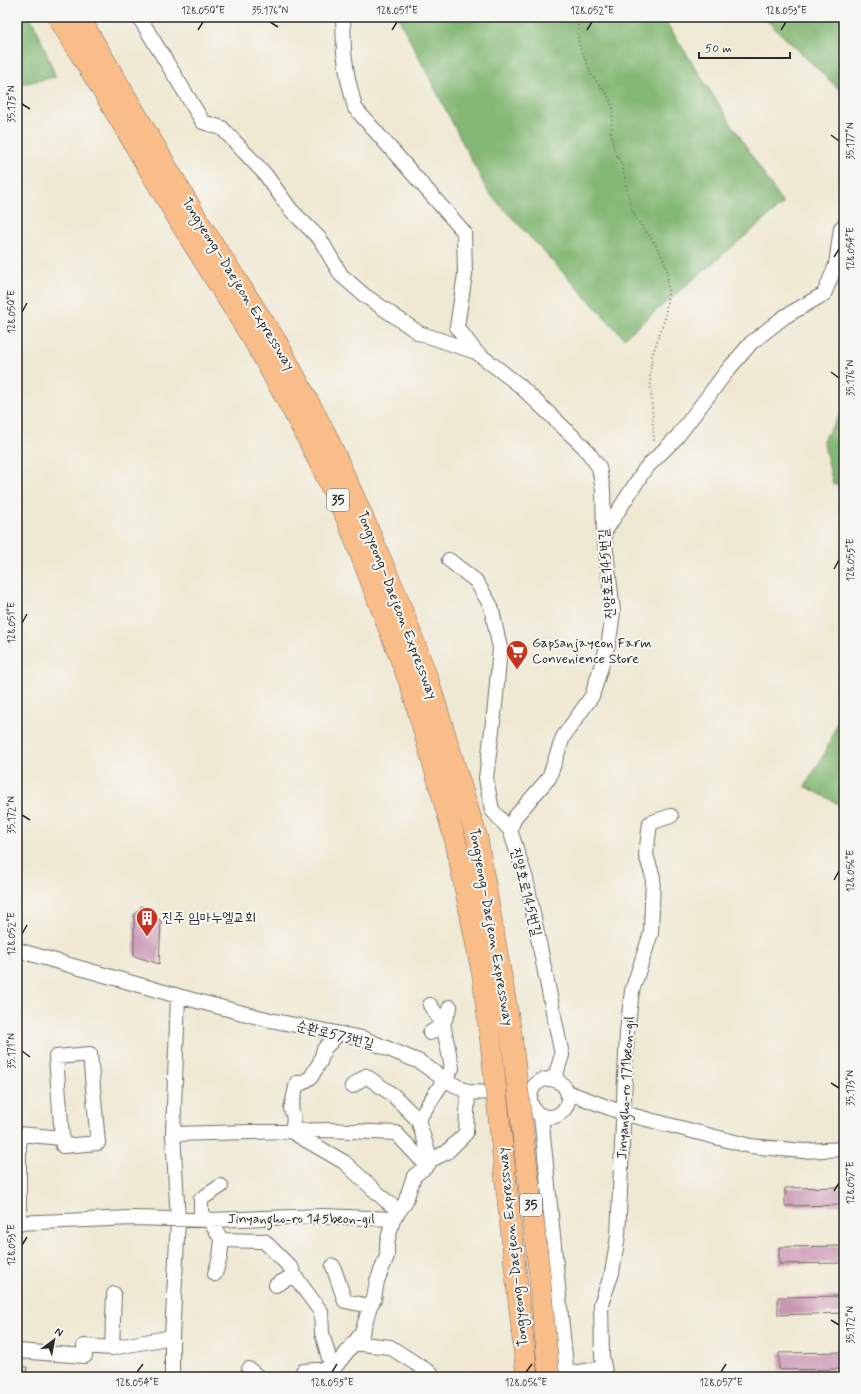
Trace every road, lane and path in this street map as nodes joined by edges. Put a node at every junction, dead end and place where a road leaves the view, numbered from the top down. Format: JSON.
{"nodes":[{"id":1,"x":58,"y":17,"type":"edge"},
{"id":2,"x":79,"y":17,"type":"edge"},
{"id":3,"x":139,"y":17,"type":"edge"},
{"id":4,"x":343,"y":17,"type":"edge"},
{"id":5,"x":577,"y":17,"type":"edge"},
{"id":6,"x":844,"y":226,"type":"edge"},
{"id":7,"x":476,"y":352,"type":"junction"},
{"id":8,"x":655,"y":459,"type":"junction"},
{"id":9,"x":604,"y":534,"type":"junction"},
{"id":10,"x":449,"y":560,"type":"dead end"},
{"id":11,"x":671,"y":816,"type":"dead end"},
{"id":12,"x":510,"y":830,"type":"junction"},
{"id":13,"x":17,"y":950,"type":"edge"},
{"id":14,"x":178,"y":996,"type":"junction"},
{"id":15,"x":430,"y":1005,"type":"dead end"},
{"id":16,"x":450,"y":1007,"type":"dead end"},
{"id":17,"x":442,"y":1024,"type":"junction"},
{"id":18,"x":430,"y":1033,"type":"dead end"},
{"id":19,"x":338,"y":1034,"type":"junction"},
{"id":20,"x":445,"y":1080,"type":"junction"},
{"id":21,"x":554,"y":1080,"type":"junction"},
{"id":22,"x":352,"y":1086,"type":"dead end"},
{"id":23,"x":468,"y":1092,"type":"junction"},
{"id":24,"x":567,"y":1092,"type":"junction"},
{"id":25,"x":531,"y":1094,"type":"junction"},
{"id":26,"x":623,"y":1113,"type":"junction"},
{"id":27,"x":541,"y":1115,"type":"junction"},
{"id":28,"x":418,"y":1120,"type":"junction"},
{"id":29,"x":292,"y":1132,"type":"junction"},
{"id":30,"x":173,"y":1134,"type":"junction"},
{"id":31,"x":62,"y":1138,"type":"junction"},
{"id":32,"x":844,"y":1149,"type":"edge"},
{"id":33,"x":429,"y":1163,"type":"junction"},
{"id":34,"x":221,"y":1186,"type":"dead end"},
{"id":35,"x":395,"y":1217,"type":"junction"},
{"id":36,"x":178,"y":1220,"type":"junction"},
{"id":37,"x":209,"y":1220,"type":"junction"},
{"id":38,"x":18,"y":1223,"type":"edge"},
{"id":39,"x":222,"y":1240,"type":"junction"},
{"id":40,"x":333,"y":1266,"type":"dead end"},
{"id":41,"x":215,"y":1274,"type":"dead end"},
{"id":42,"x":294,"y":1275,"type":"junction"},
{"id":43,"x":276,"y":1285,"type":"dead end"},
{"id":44,"x":114,"y":1294,"type":"dead end"},
{"id":45,"x":370,"y":1306,"type":"junction"},
{"id":46,"x":172,"y":1336,"type":"junction"},
{"id":47,"x":353,"y":1343,"type":"junction"},
{"id":48,"x":112,"y":1348,"type":"junction"},
{"id":49,"x":17,"y":1351,"type":"edge"},
{"id":50,"x":303,"y":1371,"type":"dead end"},
{"id":51,"x":605,"y":1372,"type":"edge"},
{"id":52,"x":329,"y":1373,"type":"edge"},
{"id":53,"x":432,"y":1374,"type":"dead end"},
{"id":54,"x":561,"y":1376,"type":"edge"},
{"id":55,"x":172,"y":1377,"type":"edge"},
{"id":56,"x":527,"y":1377,"type":"edge"}],
"edges":[{"from":1,"to":56,"type":"highway","name":"Tongyeong–Daejeon Expressway","number":"35","bridge":true},
{"from":2,"to":54,"type":"highway","name":"Tongyeong–Daejeon Expressway","number":"35","bridge":true},
{"from":3,"to":7,"type":"street"},
{"from":4,"to":7,"type":"street"},
{"from":5,"to":8,"type":"path"},
{"from":6,"to":8,"type":"street"},
{"from":7,"to":9,"type":"street","name":"진양호로145번길"},
{"from":8,"to":9,"type":"street"},
{"from":9,"to":12,"type":"street","name":"진양호로145번길"},
{"from":10,"to":12,"type":"street"},
{"from":11,"to":26,"type":"street","name":"Jinyangho-ro 171beon-gil"},
{"from":12,"to":21,"type":"street","name":"진양호로145번길"},
{"from":13,"to":14,"type":"street","name":"순환로573번길"},
{"from":14,"to":19,"type":"street","name":"순환로573번길"},
{"from":14,"to":30,"type":"street"},
{"from":15,"to":17,"type":"street"},
{"from":16,"to":17,"type":"street"},
{"from":17,"to":18,"type":"street"},
{"from":17,"to":20,"type":"street"},
{"from":19,"to":20,"type":"street","name":"순환로573번길"},
{"from":19,"to":29,"type":"street"},
{"from":20,"to":23,"type":"street","name":"순환로573번길"},
{"from":20,"to":28,"type":"street"},
{"from":21,"to":24,"type":"street"},
{"from":21,"to":25,"type":"street"},
{"from":22,"to":28,"type":"street"},
{"from":23,"to":25,"type":"street","name":"순환로573번길"},
{"from":23,"to":33,"type":"street"},
{"from":24,"to":26,"type":"street"},
{"from":24,"to":27,"type":"street"},
{"from":25,"to":27,"type":"street"},
{"from":26,"to":32,"type":"street"},
{"from":26,"to":51,"type":"street","name":"Jinyangho-ro 171beon-gil"},
{"from":27,"to":54,"type":"street"},
{"from":28,"to":33,"type":"street"},
{"from":29,"to":30,"type":"street"},
{"from":29,"to":33,"type":"street"},
{"from":29,"to":35,"type":"street","name":"Jinyangho-ro 145beon-gil"},
{"from":30,"to":36,"type":"street"},
{"from":31,"to":31,"type":"street"},
{"from":31,"to":38,"type":"street"},
{"from":33,"to":35,"type":"street","name":"Jinyangho-ro 145beon-gil"},
{"from":34,"to":37,"type":"street"},
{"from":35,"to":37,"type":"street","name":"Jinyangho-ro 145beon-gil"},
{"from":35,"to":45,"type":"street","name":"Jinyangho-ro 145beon-gil"},
{"from":36,"to":37,"type":"street","name":"Jinyangho-ro 145beon-gil"},
{"from":36,"to":38,"type":"street","name":"Jinyangho-ro 145beon-gil"},
{"from":36,"to":46,"type":"street"},
{"from":37,"to":39,"type":"street","name":"Jinyangho-ro 145beon-gil"},
{"from":39,"to":41,"type":"street"},
{"from":39,"to":42,"type":"street","name":"Jinyangho-ro 145beon-gil"},
{"from":40,"to":45,"type":"street"},
{"from":42,"to":43,"type":"street"},
{"from":42,"to":52,"type":"street","name":"Jinyangho-ro 145beon-gil"},
{"from":44,"to":48,"type":"street"},
{"from":45,"to":47,"type":"street","name":"Jinyangho-ro 145beon-gil"},
{"from":46,"to":48,"type":"street"},
{"from":46,"to":55,"type":"street"},
{"from":47,"to":52,"type":"street","name":"Jinyangho-ro 145beon-gil"},
{"from":47,"to":53,"type":"street"},
{"from":48,"to":49,"type":"street"},
{"from":50,"to":52,"type":"street"},
{"from":51,"to":54,"type":"street"}]}
